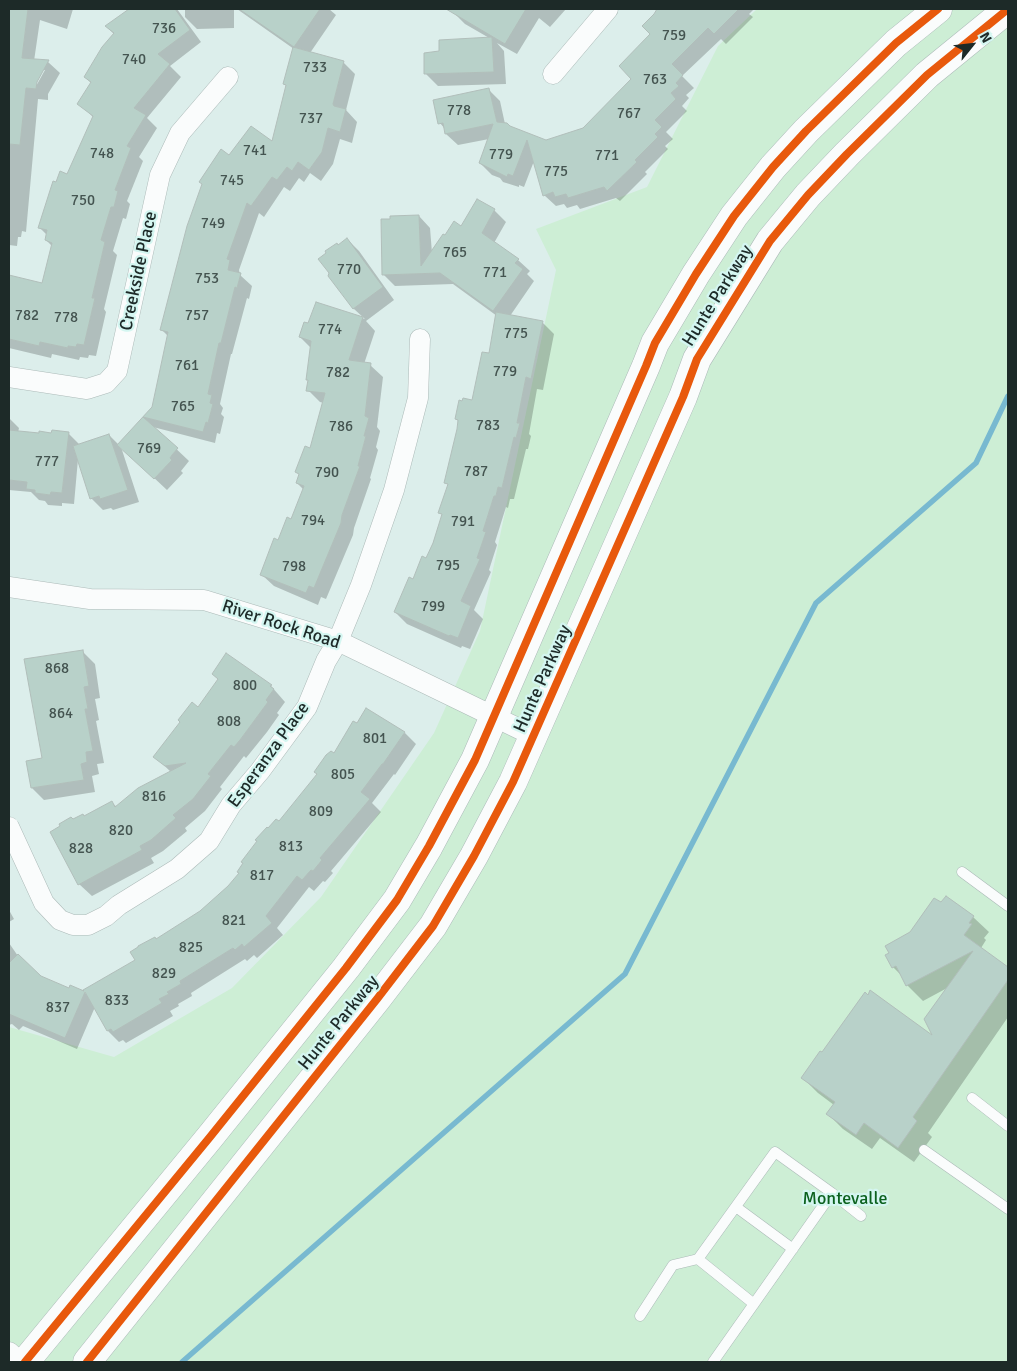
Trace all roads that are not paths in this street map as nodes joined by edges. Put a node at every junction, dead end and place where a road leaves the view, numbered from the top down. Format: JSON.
{"nodes":[{"id":1,"x":608,"y":9,"type":"edge"},
{"id":2,"x":938,"y":9,"type":"edge"},
{"id":3,"x":1008,"y":9,"type":"edge"},
{"id":4,"x":553,"y":74,"type":"dead end"},
{"id":5,"x":228,"y":78,"type":"dead end"},
{"id":6,"x":420,"y":339,"type":"dead end"},
{"id":7,"x":9,"y":377,"type":"edge"},
{"id":8,"x":9,"y":587,"type":"edge"},
{"id":9,"x":338,"y":641,"type":"junction"},
{"id":10,"x":494,"y":717,"type":"junction"},
{"id":11,"x":534,"y":736,"type":"junction"},
{"id":12,"x":9,"y":828,"type":"edge"},
{"id":13,"x":962,"y":872,"type":"dead end"},
{"id":14,"x":1008,"y":906,"type":"edge"},
{"id":15,"x":972,"y":1098,"type":"dead end"},
{"id":16,"x":1008,"y":1126,"type":"edge"},
{"id":17,"x":924,"y":1150,"type":"dead end"},
{"id":18,"x":832,"y":1193,"type":"junction"},
{"id":19,"x":736,"y":1207,"type":"junction"},
{"id":20,"x":1008,"y":1209,"type":"edge"},
{"id":21,"x":861,"y":1216,"type":"dead end"},
{"id":22,"x":793,"y":1249,"type":"junction"},
{"id":23,"x":698,"y":1260,"type":"junction"},
{"id":24,"x":754,"y":1304,"type":"junction"},
{"id":25,"x":640,"y":1316,"type":"dead end"},
{"id":26,"x":9,"y":1352,"type":"edge"},
{"id":27,"x":20,"y":1362,"type":"edge"},
{"id":28,"x":25,"y":1362,"type":"edge"},
{"id":29,"x":87,"y":1362,"type":"edge"},
{"id":30,"x":713,"y":1362,"type":"edge"}],
"edges":[{"from":1,"to":4,"type":"street"},
{"from":2,"to":10,"type":"main road","name":"Hunte Parkway"},
{"from":3,"to":11,"type":"main road","name":"Hunte Parkway"},
{"from":5,"to":7,"type":"street","name":"Creekside Place"},
{"from":6,"to":9,"type":"street","name":"Esperanza Place"},
{"from":8,"to":9,"type":"street","name":"River Rock Road"},
{"from":9,"to":10,"type":"street","name":"River Rock Road"},
{"from":9,"to":12,"type":"street","name":"Esperanza Place"},
{"from":10,"to":11,"type":"street","name":"River Rock Road"},
{"from":10,"to":28,"type":"main road","name":"Hunte Parkway"},
{"from":11,"to":29,"type":"main road","name":"Hunte Parkway"},
{"from":13,"to":14,"type":"lane"},
{"from":15,"to":16,"type":"lane"},
{"from":17,"to":20,"type":"lane"},
{"from":18,"to":19,"type":"lane"},
{"from":18,"to":21,"type":"lane"},
{"from":18,"to":22,"type":"lane"},
{"from":19,"to":22,"type":"lane"},
{"from":19,"to":23,"type":"lane"},
{"from":22,"to":24,"type":"lane"},
{"from":23,"to":24,"type":"lane"},
{"from":23,"to":25,"type":"lane"},
{"from":24,"to":30,"type":"lane"},
{"from":26,"to":27,"type":"street"}]}
